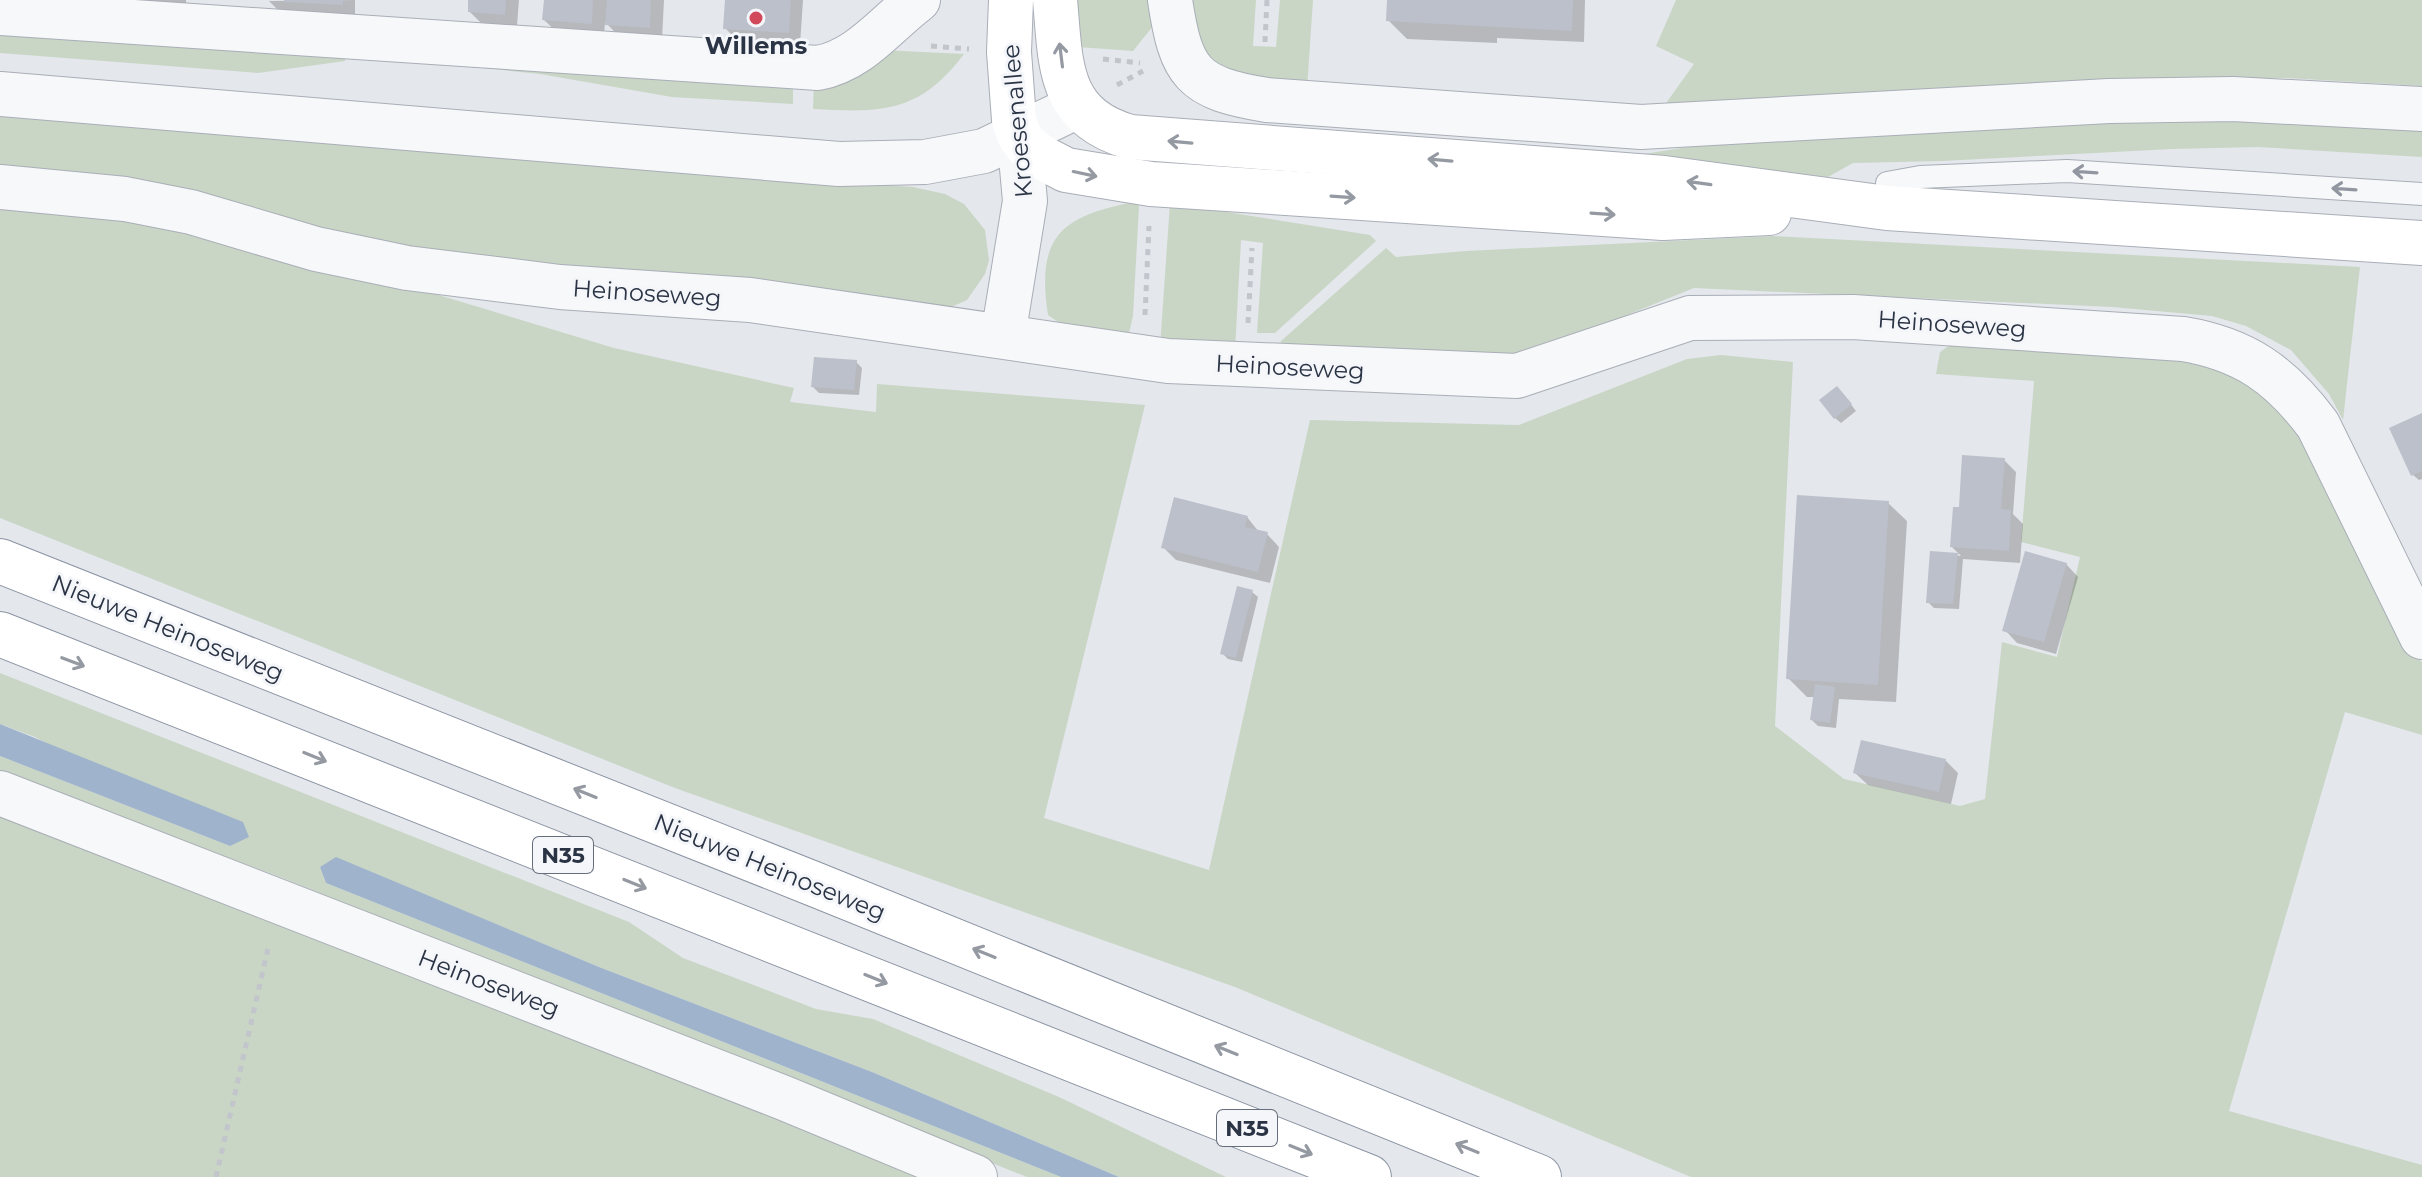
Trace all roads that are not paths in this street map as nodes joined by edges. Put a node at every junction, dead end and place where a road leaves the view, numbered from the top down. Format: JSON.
{"nodes":[{"id":1,"x":918,"y":0,"type":"edge"},
{"id":2,"x":1011,"y":0,"type":"edge"},
{"id":3,"x":1055,"y":0,"type":"edge"},
{"id":4,"x":1170,"y":0,"type":"edge"},
{"id":5,"x":0,"y":13,"type":"edge"},
{"id":6,"x":0,"y":94,"type":"edge"},
{"id":7,"x":1078,"y":106,"type":"junction"},
{"id":8,"x":2422,"y":109,"type":"edge"},
{"id":9,"x":1019,"y":135,"type":"junction"},
{"id":10,"x":0,"y":187,"type":"edge"},
{"id":11,"x":2422,"y":194,"type":"edge"},
{"id":12,"x":1887,"y":208,"type":"junction"},
{"id":13,"x":2422,"y":243,"type":"edge"},
{"id":14,"x":1003,"y":336,"type":"junction"},
{"id":15,"x":0,"y":561,"type":"edge"},
{"id":16,"x":0,"y":634,"type":"edge"},
{"id":17,"x":2422,"y":637,"type":"edge"},
{"id":18,"x":0,"y":793,"type":"edge"},
{"id":19,"x":975,"y":1177,"type":"edge"},
{"id":20,"x":1369,"y":1177,"type":"edge"},
{"id":21,"x":1539,"y":1177,"type":"edge"}],
"edges":[{"from":1,"to":5,"type":"street"},
{"from":2,"to":9,"type":"main road","name":"Kroesenallee"},
{"from":7,"to":3,"type":"main road","name":"Kroesenallee","one_way":true},
{"from":4,"to":8,"type":"street"},
{"from":6,"to":9,"type":"street"},
{"from":7,"to":9,"type":"street"},
{"from":12,"to":7,"type":"main road","one_way":true},
{"from":9,"to":12,"type":"main road","one_way":true},
{"from":9,"to":14,"type":"street","name":"Kroesenallee"},
{"from":10,"to":14,"type":"street","name":"Heinoseweg"},
{"from":11,"to":12,"type":"lane","one_way":true},
{"from":12,"to":13,"type":"main road"},
{"from":14,"to":17,"type":"street","name":"Heinoseweg"},
{"from":21,"to":15,"type":"main road","name":"Nieuwe Heinoseweg","one_way":true},
{"from":16,"to":20,"type":"main road","number":"N35","one_way":true},
{"from":18,"to":19,"type":"street","name":"Heinoseweg"}]}
